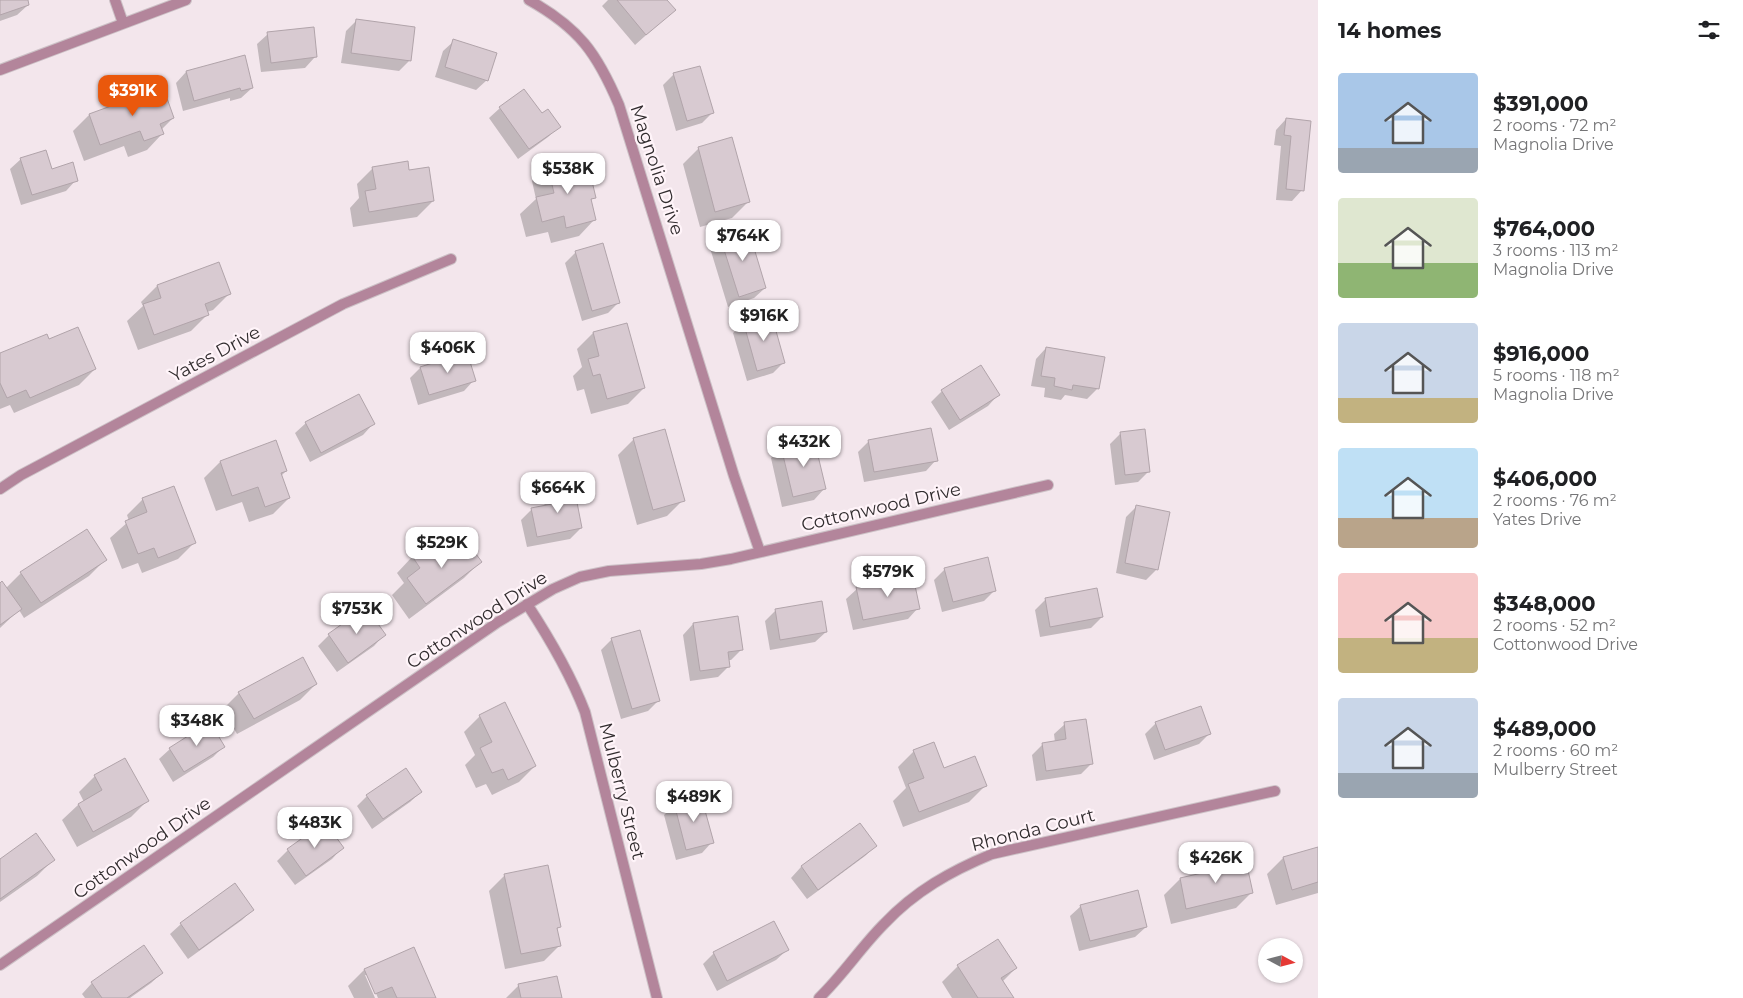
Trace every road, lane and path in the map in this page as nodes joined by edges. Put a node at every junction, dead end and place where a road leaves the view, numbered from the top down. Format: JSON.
{"nodes":[{"id":1,"x":115,"y":0,"type":"edge"},
{"id":2,"x":186,"y":0,"type":"edge"},
{"id":3,"x":529,"y":0,"type":"edge"},
{"id":4,"x":123,"y":22,"type":"junction"},
{"id":5,"x":0,"y":70,"type":"edge"},
{"id":6,"x":451,"y":259,"type":"dead end"},
{"id":7,"x":1048,"y":485,"type":"dead end"},
{"id":8,"x":0,"y":488,"type":"edge"},
{"id":9,"x":760,"y":552,"type":"junction"},
{"id":10,"x":527,"y":604,"type":"junction"},
{"id":11,"x":1276,"y":791,"type":"dead end"},
{"id":12,"x":0,"y":965,"type":"edge"},
{"id":13,"x":657,"y":998,"type":"edge"},
{"id":14,"x":818,"y":998,"type":"edge"}],
"edges":[{"from":1,"to":4,"type":"street"},
{"from":2,"to":4,"type":"street"},
{"from":3,"to":9,"type":"street","name":"Magnolia Drive"},
{"from":4,"to":5,"type":"street"},
{"from":6,"to":8,"type":"street","name":"Yates Drive"},
{"from":7,"to":9,"type":"street","name":"Cottonwood Drive"},
{"from":9,"to":10,"type":"street","name":"Cottonwood Drive"},
{"from":10,"to":12,"type":"street","name":"Cottonwood Drive"},
{"from":10,"to":13,"type":"street","name":"Mulberry Street"},
{"from":11,"to":14,"type":"street","name":"Rhonda Court"}]}
